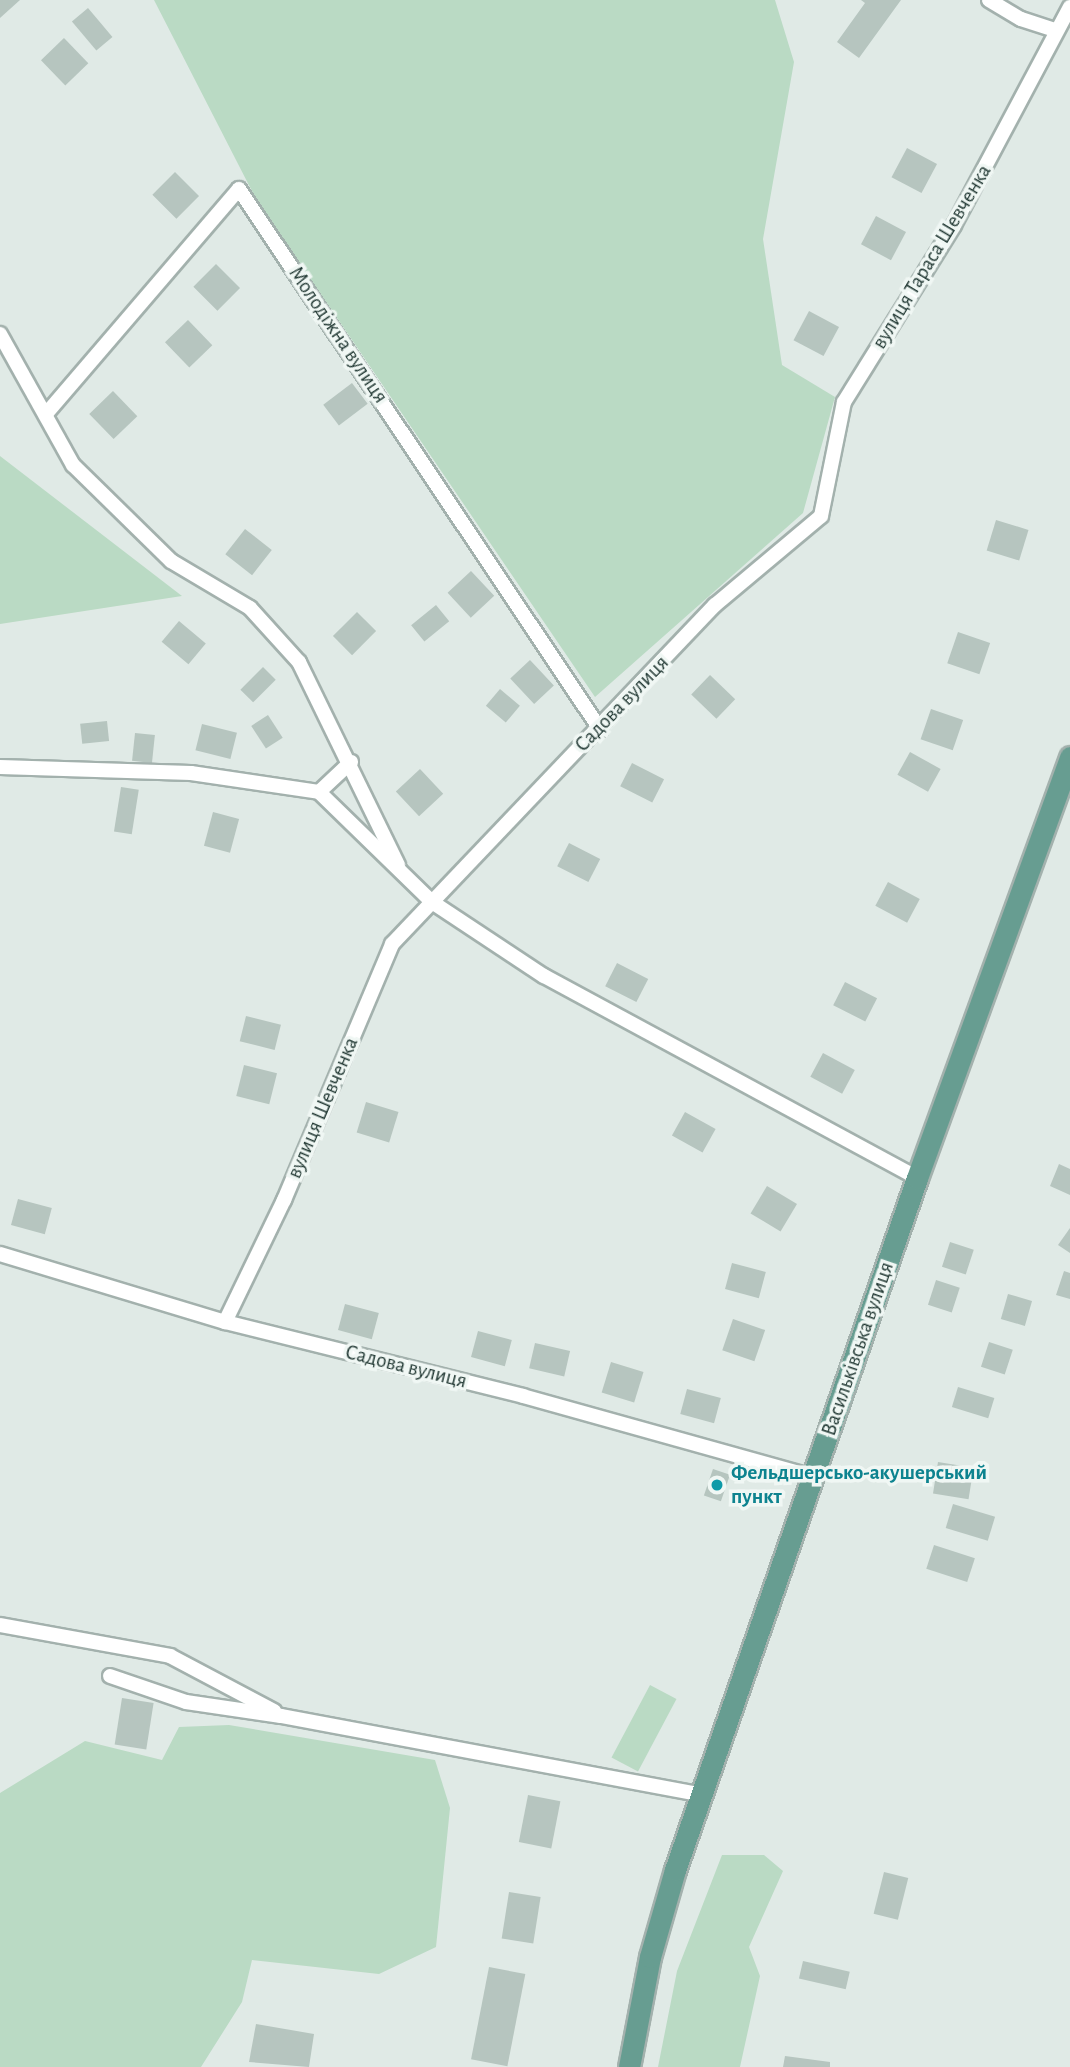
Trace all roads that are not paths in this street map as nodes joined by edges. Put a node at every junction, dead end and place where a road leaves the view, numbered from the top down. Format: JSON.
{"nodes":[{"id":1,"x":989,"y":0,"type":"edge"},
{"id":2,"x":1070,"y":8,"type":"edge"},
{"id":3,"x":1055,"y":30,"type":"junction"},
{"id":4,"x":0,"y":334,"type":"edge"},
{"id":5,"x":46,"y":414,"type":"junction"},
{"id":6,"x":821,"y":516,"type":"joint"},
{"id":7,"x":600,"y":729,"type":"junction"},
{"id":8,"x":1070,"y":757,"type":"edge"},
{"id":9,"x":351,"y":762,"type":"junction"},
{"id":10,"x":0,"y":767,"type":"edge"},
{"id":11,"x":319,"y":792,"type":"junction"},
{"id":12,"x":400,"y":870,"type":"junction"},
{"id":13,"x":432,"y":902,"type":"junction"},
{"id":14,"x":917,"y":1178,"type":"junction"},
{"id":15,"x":0,"y":1254,"type":"edge"},
{"id":16,"x":225,"y":1322,"type":"junction"},
{"id":17,"x":814,"y":1478,"type":"junction"},
{"id":18,"x":0,"y":1625,"type":"edge"},
{"id":19,"x":110,"y":1676,"type":"dead end"},
{"id":20,"x":281,"y":1716,"type":"junction"},
{"id":21,"x":703,"y":1795,"type":"junction"},
{"id":22,"x":629,"y":2067,"type":"edge"}],
"edges":[{"from":1,"to":3,"type":"street"},
{"from":2,"to":3,"type":"street","name":"вулиця Тараса Шевченка"},
{"from":3,"to":6,"type":"street","name":"вулиця Тараса Шевченка"},
{"from":4,"to":5,"type":"street"},
{"from":5,"to":7,"type":"street","name":"Молодіжна вулиця"},
{"from":5,"to":9,"type":"street"},
{"from":6,"to":7,"type":"street","name":"Садова вулиця"},
{"from":7,"to":13,"type":"street","name":"Садова вулиця"},
{"from":8,"to":14,"type":"main road","name":"Васильківська вулиця"},
{"from":9,"to":11,"type":"street"},
{"from":9,"to":12,"type":"street"},
{"from":10,"to":11,"type":"street"},
{"from":11,"to":12,"type":"street"},
{"from":12,"to":13,"type":"street"},
{"from":13,"to":14,"type":"street"},
{"from":13,"to":16,"type":"street","name":"вулиця Шевченка"},
{"from":14,"to":17,"type":"main road","name":"Васильківська вулиця"},
{"from":15,"to":16,"type":"street","name":"Садова вулиця"},
{"from":16,"to":17,"type":"street","name":"Садова вулиця"},
{"from":17,"to":21,"type":"main road","name":"Васильківська вулиця"},
{"from":18,"to":20,"type":"street"},
{"from":19,"to":20,"type":"street"},
{"from":20,"to":21,"type":"street"},
{"from":21,"to":22,"type":"main road","name":"Васильківська вулиця"}]}
